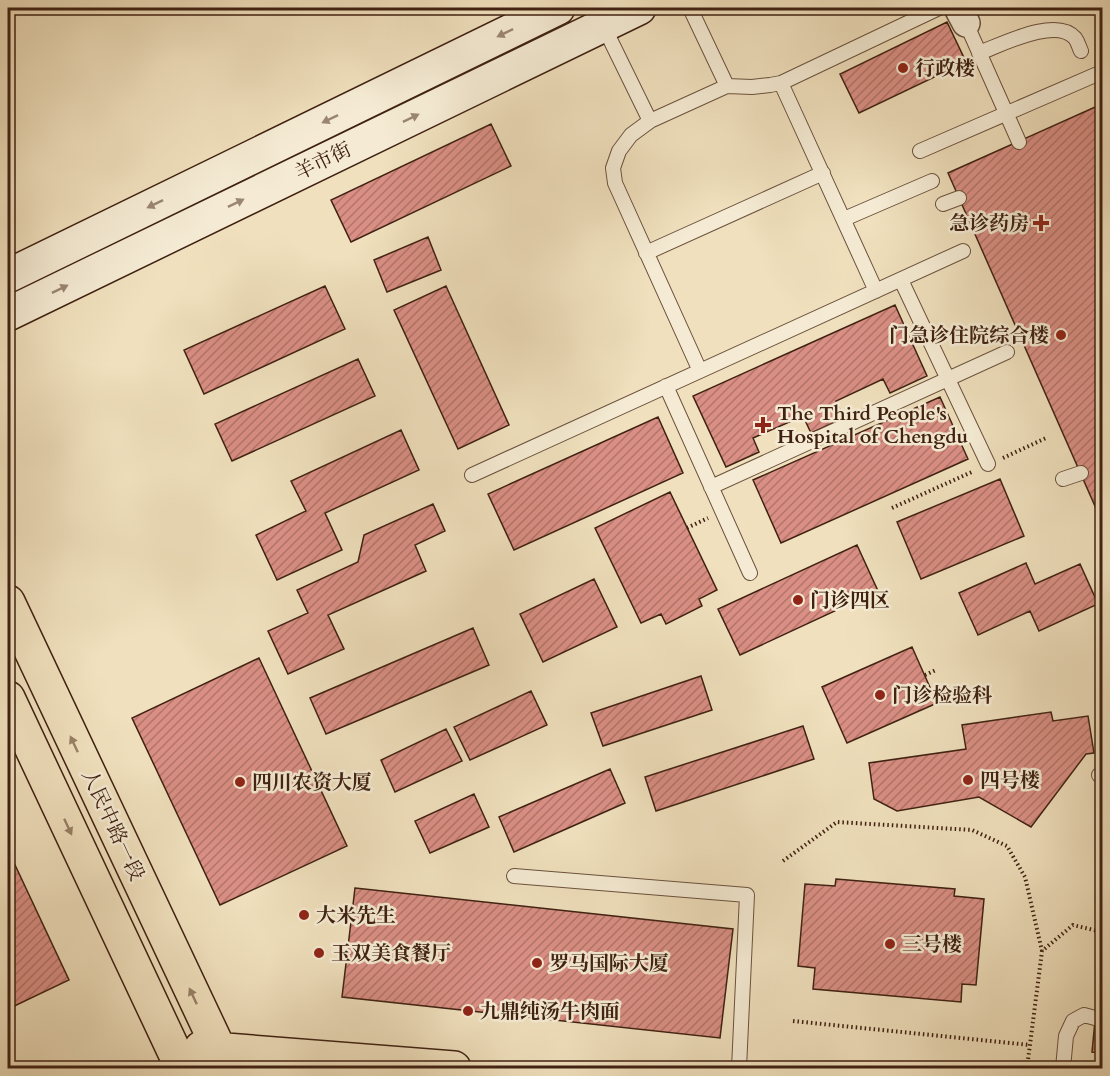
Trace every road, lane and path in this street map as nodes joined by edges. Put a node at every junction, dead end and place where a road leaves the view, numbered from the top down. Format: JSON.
{"nodes":[{"id":1,"x":558,"y":8,"type":"edge"},
{"id":2,"x":639,"y":8,"type":"edge"},
{"id":3,"x":690,"y":8,"type":"edge"},
{"id":4,"x":939,"y":8,"type":"edge"},
{"id":5,"x":962,"y":15,"type":"edge"},
{"id":6,"x":603,"y":25,"type":"junction"},
{"id":7,"x":1082,"y":51,"type":"dead end"},
{"id":8,"x":979,"y":53,"type":"junction"},
{"id":9,"x":1102,"y":72,"type":"edge"},
{"id":10,"x":781,"y":83,"type":"junction"},
{"id":11,"x":727,"y":86,"type":"junction"},
{"id":12,"x":1006,"y":113,"type":"junction"},
{"id":13,"x":650,"y":121,"type":"junction"},
{"id":14,"x":1019,"y":142,"type":"dead end"},
{"id":15,"x":920,"y":151,"type":"dead end"},
{"id":16,"x":823,"y":173,"type":"junction"},
{"id":17,"x":932,"y":181,"type":"dead end"},
{"id":18,"x":959,"y":198,"type":"dead end"},
{"id":19,"x":943,"y":204,"type":"dead end"},
{"id":20,"x":844,"y":219,"type":"junction"},
{"id":21,"x":963,"y":251,"type":"dead end"},
{"id":22,"x":646,"y":253,"type":"junction"},
{"id":23,"x":8,"y":276,"type":"edge"},
{"id":24,"x":901,"y":280,"type":"junction"},
{"id":25,"x":876,"y":291,"type":"junction"},
{"id":26,"x":8,"y":314,"type":"edge"},
{"id":27,"x":1007,"y":352,"type":"dead end"},
{"id":28,"x":700,"y":371,"type":"junction"},
{"id":29,"x":948,"y":380,"type":"junction"},
{"id":30,"x":666,"y":386,"type":"junction"},
{"id":31,"x":1046,"y":438,"type":"dead end"},
{"id":32,"x":988,"y":464,"type":"junction"},
{"id":33,"x":1081,"y":473,"type":"dead end"},
{"id":34,"x":472,"y":474,"type":"dead end"},
{"id":35,"x":1063,"y":479,"type":"dead end"},
{"id":36,"x":711,"y":487,"type":"junction"},
{"id":37,"x":892,"y":508,"type":"dead end"},
{"id":38,"x":705,"y":520,"type":"dead end"},
{"id":39,"x":687,"y":528,"type":"dead end"},
{"id":40,"x":750,"y":573,"type":"dead end"},
{"id":41,"x":8,"y":602,"type":"edge"},
{"id":42,"x":936,"y":670,"type":"dead end"},
{"id":43,"x":925,"y":675,"type":"dead end"},
{"id":44,"x":8,"y":698,"type":"edge"},
{"id":45,"x":783,"y":861,"type":"dead end"},
{"id":46,"x":514,"y":876,"type":"dead end"},
{"id":47,"x":1102,"y":932,"type":"edge"},
{"id":48,"x":1042,"y":951,"type":"junction"},
{"id":49,"x":1095,"y":1018,"type":"dead end"},
{"id":50,"x":793,"y":1021,"type":"dead end"},
{"id":51,"x":1030,"y":1045,"type":"junction"},
{"id":52,"x":177,"y":1057,"type":"edge"},
{"id":53,"x":223,"y":1059,"type":"edge"},
{"id":54,"x":454,"y":1068,"type":"edge"},
{"id":55,"x":739,"y":1068,"type":"edge"},
{"id":56,"x":1028,"y":1068,"type":"edge"},
{"id":57,"x":1063,"y":1068,"type":"edge"}],
"edges":[{"from":1,"to":23,"type":"main road","name":"羊市街","one_way":true},
{"from":2,"to":6,"type":"main road","name":"羊市街"},
{"from":3,"to":11,"type":"lane"},
{"from":4,"to":10,"type":"lane"},
{"from":5,"to":8,"type":"lane"},
{"from":6,"to":13,"type":"lane"},
{"from":26,"to":6,"type":"main road","name":"羊市街","one_way":true},
{"from":7,"to":8,"type":"lane"},
{"from":8,"to":12,"type":"lane"},
{"from":9,"to":12,"type":"lane"},
{"from":10,"to":11,"type":"lane"},
{"from":10,"to":16,"type":"lane"},
{"from":11,"to":13,"type":"lane"},
{"from":12,"to":14,"type":"lane"},
{"from":12,"to":15,"type":"lane"},
{"from":13,"to":22,"type":"lane"},
{"from":16,"to":20,"type":"lane"},
{"from":16,"to":22,"type":"lane"},
{"from":17,"to":20,"type":"lane"},
{"from":18,"to":19,"type":"lane"},
{"from":20,"to":25,"type":"lane"},
{"from":21,"to":24,"type":"lane"},
{"from":22,"to":28,"type":"lane"},
{"from":24,"to":25,"type":"lane"},
{"from":24,"to":29,"type":"lane"},
{"from":25,"to":28,"type":"lane"},
{"from":27,"to":29,"type":"lane"},
{"from":28,"to":30,"type":"lane"},
{"from":29,"to":32,"type":"lane"},
{"from":29,"to":36,"type":"lane"},
{"from":30,"to":34,"type":"lane"},
{"from":30,"to":36,"type":"lane"},
{"from":31,"to":32,"type":"path"},
{"from":32,"to":37,"type":"path"},
{"from":33,"to":35,"type":"lane"},
{"from":36,"to":40,"type":"lane"},
{"from":38,"to":39,"type":"path"},
{"from":53,"to":41,"type":"main road","name":"人民中路一段","one_way":true},
{"from":42,"to":43,"type":"path"},
{"from":44,"to":52,"type":"main road","name":"人民中路一段","one_way":true},
{"from":45,"to":48,"type":"path"},
{"from":46,"to":55,"type":"lane"},
{"from":47,"to":48,"type":"path"},
{"from":48,"to":51,"type":"path"},
{"from":49,"to":57,"type":"lane"},
{"from":50,"to":51,"type":"path"},
{"from":51,"to":56,"type":"path"},
{"from":52,"to":53,"type":"main road"},
{"from":53,"to":54,"type":"main road"}]}
